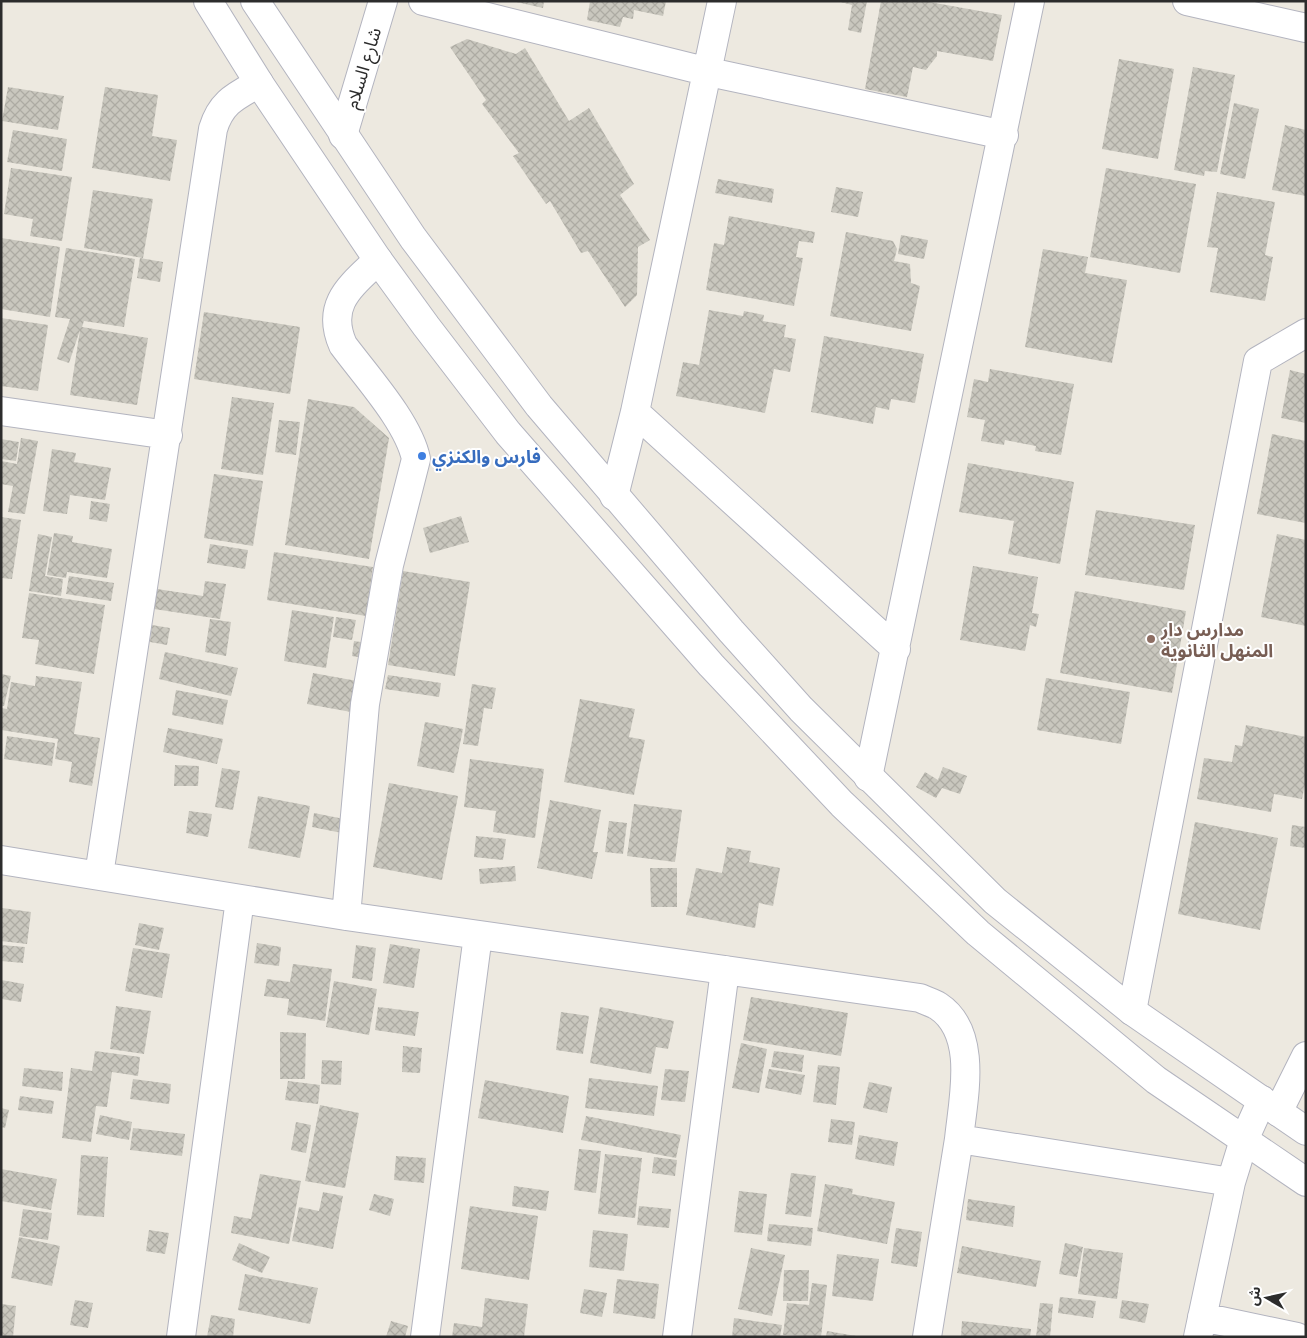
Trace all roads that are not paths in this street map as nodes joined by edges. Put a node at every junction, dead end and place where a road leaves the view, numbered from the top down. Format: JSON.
{"nodes":[{"id":1,"x":208,"y":1,"type":"edge"},
{"id":2,"x":255,"y":1,"type":"edge"},
{"id":3,"x":383,"y":1,"type":"edge"},
{"id":4,"x":423,"y":1,"type":"edge"},
{"id":5,"x":722,"y":1,"type":"edge"},
{"id":6,"x":1030,"y":1,"type":"edge"},
{"id":7,"x":1187,"y":1,"type":"edge"},
{"id":8,"x":1232,"y":6,"type":"edge"},
{"id":9,"x":1306,"y":28,"type":"edge"},
{"id":10,"x":709,"y":72,"type":"junction"},
{"id":11,"x":259,"y":83,"type":"junction"},
{"id":12,"x":1004,"y":135,"type":"junction"},
{"id":13,"x":343,"y":136,"type":"junction"},
{"id":14,"x":378,"y":260,"type":"junction"},
{"id":15,"x":1306,"y":333,"type":"edge"},
{"id":16,"x":1,"y":410,"type":"edge"},
{"id":17,"x":636,"y":412,"type":"junction"},
{"id":18,"x":168,"y":435,"type":"junction"},
{"id":19,"x":614,"y":496,"type":"junction"},
{"id":20,"x":896,"y":650,"type":"junction"},
{"id":21,"x":868,"y":777,"type":"junction"},
{"id":22,"x":1,"y":860,"type":"edge"},
{"id":23,"x":99,"y":875,"type":"junction"},
{"id":24,"x":240,"y":899,"type":"junction"},
{"id":25,"x":346,"y":916,"type":"junction"},
{"id":26,"x":478,"y":935,"type":"junction"},
{"id":27,"x":725,"y":970,"type":"junction"},
{"id":28,"x":1132,"y":1011,"type":"junction"},
{"id":29,"x":1306,"y":1056,"type":"edge"},
{"id":30,"x":1270,"y":1106,"type":"junction"},
{"id":31,"x":1306,"y":1131,"type":"edge"},
{"id":32,"x":959,"y":1139,"type":"junction"},
{"id":33,"x":1244,"y":1140,"type":"junction"},
{"id":34,"x":1231,"y":1182,"type":"junction"},
{"id":35,"x":1306,"y":1182,"type":"edge"},
{"id":36,"x":1200,"y":1327,"type":"edge"},
{"id":37,"x":181,"y":1337,"type":"edge"},
{"id":38,"x":424,"y":1337,"type":"edge"},
{"id":39,"x":677,"y":1337,"type":"edge"},
{"id":40,"x":927,"y":1337,"type":"edge"},
{"id":41,"x":1297,"y":1337,"type":"edge"}],
"edges":[{"from":1,"to":11,"type":"street"},
{"from":2,"to":13,"type":"street"},
{"from":3,"to":13,"type":"street","name":"شارع السلام"},
{"from":4,"to":10,"type":"street"},
{"from":5,"to":10,"type":"street"},
{"from":6,"to":12,"type":"street"},
{"from":7,"to":8,"type":"street"},
{"from":8,"to":9,"type":"street"},
{"from":10,"to":12,"type":"street"},
{"from":10,"to":17,"type":"street"},
{"from":11,"to":14,"type":"street"},
{"from":11,"to":18,"type":"street"},
{"from":12,"to":20,"type":"street"},
{"from":13,"to":19,"type":"street"},
{"from":14,"to":25,"type":"street"},
{"from":14,"to":33,"type":"street"},
{"from":15,"to":28,"type":"street"},
{"from":16,"to":18,"type":"street"},
{"from":17,"to":19,"type":"street"},
{"from":17,"to":20,"type":"street"},
{"from":18,"to":23,"type":"street"},
{"from":19,"to":21,"type":"street"},
{"from":20,"to":21,"type":"street"},
{"from":21,"to":28,"type":"street"},
{"from":22,"to":23,"type":"street"},
{"from":23,"to":24,"type":"street"},
{"from":24,"to":25,"type":"street"},
{"from":24,"to":37,"type":"street"},
{"from":25,"to":26,"type":"street"},
{"from":26,"to":27,"type":"street"},
{"from":26,"to":38,"type":"street"},
{"from":27,"to":32,"type":"street"},
{"from":27,"to":39,"type":"street"},
{"from":28,"to":30,"type":"street"},
{"from":29,"to":30,"type":"street"},
{"from":30,"to":31,"type":"street"},
{"from":30,"to":33,"type":"street"},
{"from":32,"to":34,"type":"street"},
{"from":32,"to":40,"type":"street"},
{"from":33,"to":34,"type":"street"},
{"from":33,"to":35,"type":"street"},
{"from":34,"to":36,"type":"street"},
{"from":36,"to":41,"type":"street"}]}
